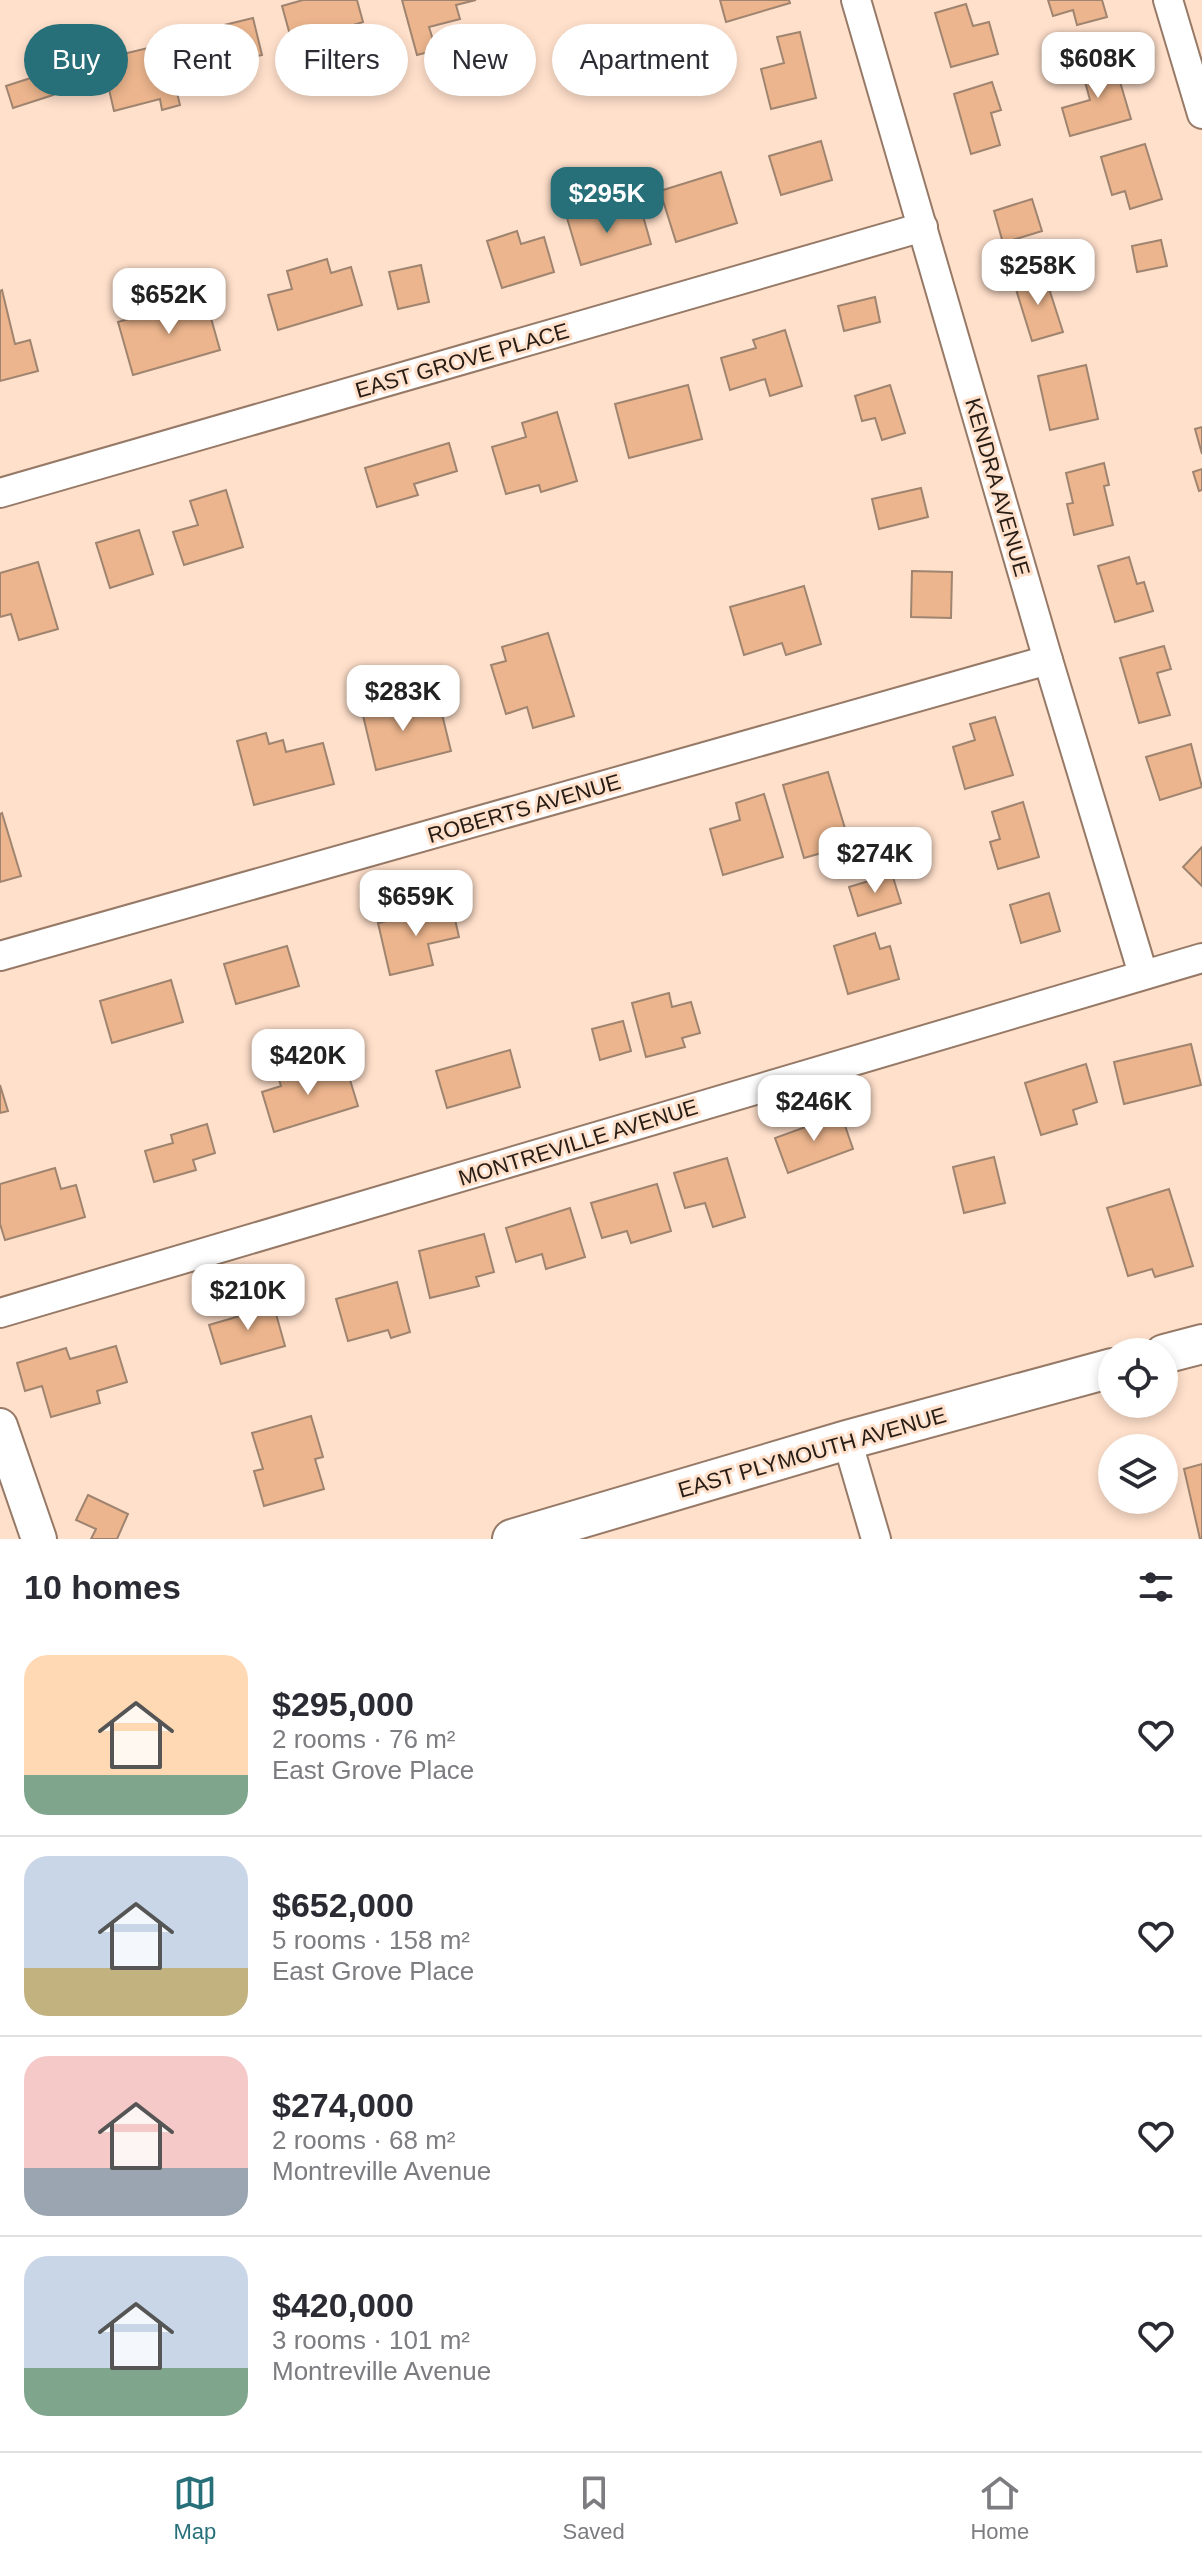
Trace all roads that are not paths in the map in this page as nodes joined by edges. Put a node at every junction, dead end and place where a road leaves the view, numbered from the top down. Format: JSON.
{"nodes":[{"id":1,"x":856,"y":0,"type":"edge"},
{"id":2,"x":1168,"y":0,"type":"edge"},
{"id":3,"x":1202,"y":114,"type":"edge"},
{"id":4,"x":923,"y":227,"type":"junction"},
{"id":5,"x":0,"y":493,"type":"edge"},
{"id":6,"x":1048,"y":660,"type":"junction"},
{"id":7,"x":0,"y":956,"type":"edge"},
{"id":8,"x":1202,"y":958,"type":"edge"},
{"id":9,"x":1143,"y":974,"type":"junction"},
{"id":10,"x":0,"y":1313,"type":"edge"},
{"id":11,"x":1202,"y":1344,"type":"edge"},
{"id":12,"x":1178,"y":1350,"type":"edge"},
{"id":13,"x":1098,"y":1372,"type":"edge"},
{"id":14,"x":0,"y":1426,"type":"edge"},
{"id":15,"x":847,"y":1440,"type":"junction"},
{"id":16,"x":39,"y":1539,"type":"edge"},
{"id":17,"x":512,"y":1539,"type":"edge"},
{"id":18,"x":876,"y":1539,"type":"edge"}],
"edges":[{"from":1,"to":4,"type":"street","name":"KENDRA AVENUE"},
{"from":2,"to":3,"type":"street"},
{"from":4,"to":5,"type":"street","name":"EAST GROVE PLACE"},
{"from":4,"to":6,"type":"street","name":"KENDRA AVENUE"},
{"from":6,"to":7,"type":"street","name":"ROBERTS AVENUE"},
{"from":6,"to":9,"type":"street","name":"KENDRA AVENUE"},
{"from":8,"to":9,"type":"street","name":"MONTREVILLE AVENUE"},
{"from":9,"to":10,"type":"street","name":"MONTREVILLE AVENUE"},
{"from":11,"to":12,"type":"main road"},
{"from":13,"to":15,"type":"main road","name":"EAST PLYMOUTH AVENUE"},
{"from":14,"to":16,"type":"street"},
{"from":15,"to":17,"type":"main road","name":"EAST PLYMOUTH AVENUE"},
{"from":15,"to":18,"type":"street"}]}
